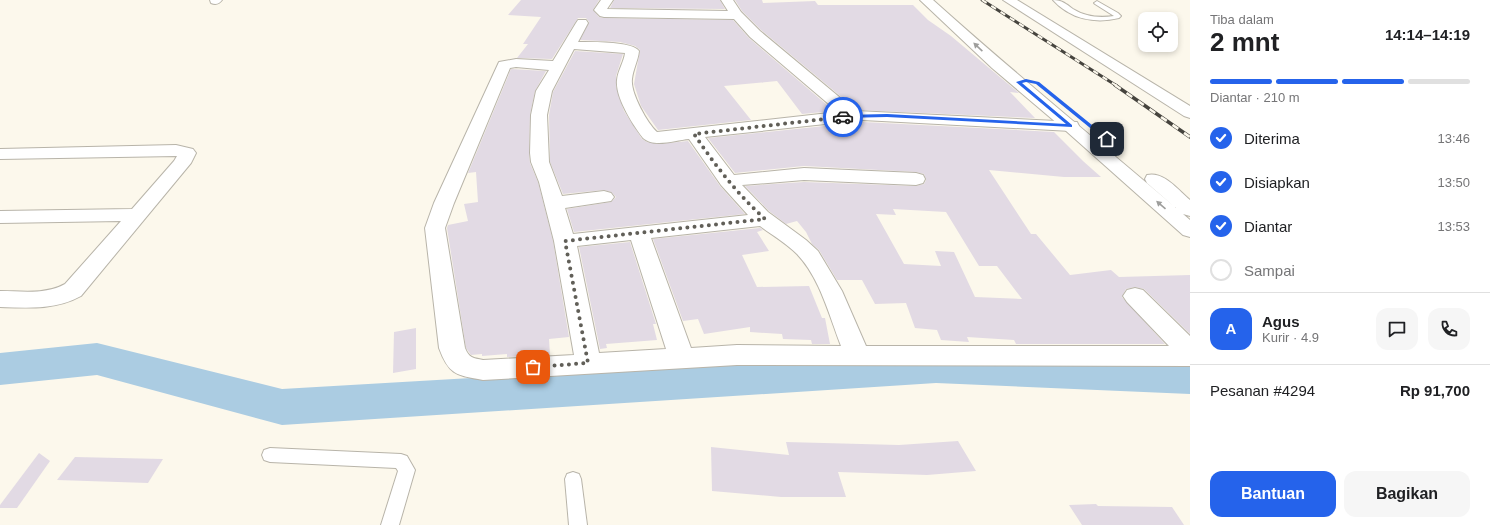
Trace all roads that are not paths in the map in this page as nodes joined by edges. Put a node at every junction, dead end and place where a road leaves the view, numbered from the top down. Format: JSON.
{"nodes":[{"id":1,"x":607,"y":0,"type":"edge"},
{"id":2,"x":727,"y":0,"type":"edge"},
{"id":3,"x":926,"y":0,"type":"edge"},
{"id":4,"x":940,"y":0,"type":"edge"},
{"id":5,"x":1009,"y":0,"type":"edge"},
{"id":6,"x":1056,"y":0,"type":"edge"},
{"id":7,"x":1097,"y":3,"type":"dead end"},
{"id":8,"x":737,"y":15,"type":"junction"},
{"id":9,"x":582,"y":23,"type":"dead end"},
{"id":10,"x":569,"y":45,"type":"junction"},
{"id":11,"x":997,"y":65,"type":"junction"},
{"id":12,"x":557,"y":66,"type":"junction"},
{"id":13,"x":1017,"y":66,"type":"junction"},
{"id":14,"x":1037,"y":83,"type":"junction"},
{"id":15,"x":1019,"y":84,"type":"junction"},
{"id":16,"x":1190,"y":113,"type":"edge"},
{"id":17,"x":852,"y":116,"type":"junction"},
{"id":18,"x":1071,"y":126,"type":"junction"},
{"id":19,"x":694,"y":134,"type":"junction"},
{"id":20,"x":0,"y":154,"type":"edge"},
{"id":21,"x":916,"y":180,"type":"dead end"},
{"id":22,"x":728,"y":181,"type":"junction"},
{"id":23,"x":604,"y":196,"type":"dead end"},
{"id":24,"x":554,"y":203,"type":"junction"},
{"id":25,"x":1190,"y":210,"type":"edge"},
{"id":26,"x":136,"y":215,"type":"junction"},
{"id":27,"x":0,"y":217,"type":"edge"},
{"id":28,"x":765,"y":219,"type":"junction"},
{"id":29,"x":1190,"y":231,"type":"edge"},
{"id":30,"x":639,"y":233,"type":"junction"},
{"id":31,"x":565,"y":241,"type":"junction"},
{"id":32,"x":1135,"y":296,"type":"dead end"},
{"id":33,"x":0,"y":299,"type":"edge"},
{"id":34,"x":1190,"y":352,"type":"edge"},
{"id":35,"x":857,"y":354,"type":"junction"},
{"id":36,"x":1190,"y":356,"type":"edge"},
{"id":37,"x":682,"y":357,"type":"junction"},
{"id":38,"x":588,"y":363,"type":"junction"},
{"id":39,"x":270,"y":455,"type":"dead end"},
{"id":40,"x":573,"y":479,"type":"dead end"},
{"id":41,"x":390,"y":525,"type":"edge"},
{"id":42,"x":578,"y":525,"type":"edge"}],
"edges":[{"from":1,"to":8,"type":"main road"},
{"from":2,"to":8,"type":"main road"},
{"from":11,"to":3,"type":"main road","one_way":true},
{"from":4,"to":13,"type":"main road"},
{"from":5,"to":16,"type":"main road"},
{"from":6,"to":7,"type":"lane"},
{"from":8,"to":17,"type":"main road"},
{"from":9,"to":10,"type":"main road"},
{"from":10,"to":12,"type":"main road"},
{"from":10,"to":19,"type":"main road"},
{"from":11,"to":13,"type":"main road"},
{"from":11,"to":15,"type":"main road"},
{"from":12,"to":24,"type":"main road"},
{"from":12,"to":38,"type":"main road"},
{"from":13,"to":14,"type":"main road"},
{"from":14,"to":15,"type":"main road"},
{"from":14,"to":25,"type":"main road"},
{"from":15,"to":18,"type":"main road"},
{"from":17,"to":18,"type":"main road"},
{"from":17,"to":19,"type":"main road"},
{"from":29,"to":18,"type":"main road","one_way":true},
{"from":19,"to":22,"type":"main road"},
{"from":20,"to":26,"type":"main road"},
{"from":21,"to":22,"type":"main road"},
{"from":22,"to":28,"type":"main road"},
{"from":23,"to":24,"type":"main road"},
{"from":24,"to":31,"type":"main road"},
{"from":26,"to":27,"type":"main road"},
{"from":26,"to":33,"type":"main road"},
{"from":28,"to":30,"type":"main road"},
{"from":28,"to":35,"type":"main road"},
{"from":30,"to":31,"type":"main road"},
{"from":30,"to":37,"type":"main road"},
{"from":31,"to":38,"type":"main road"},
{"from":32,"to":34,"type":"main road"},
{"from":35,"to":36,"type":"main road"},
{"from":35,"to":37,"type":"main road"},
{"from":37,"to":38,"type":"main road"},
{"from":39,"to":41,"type":"lane"},
{"from":40,"to":42,"type":"lane"}]}
